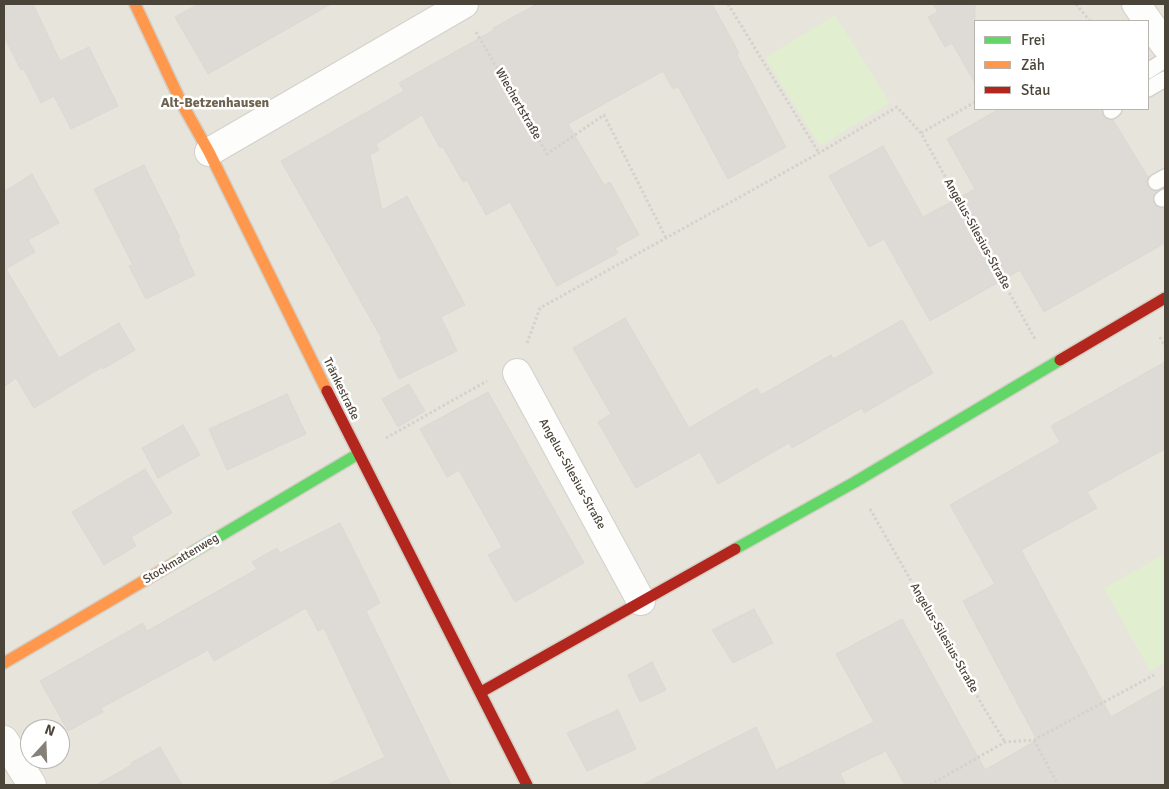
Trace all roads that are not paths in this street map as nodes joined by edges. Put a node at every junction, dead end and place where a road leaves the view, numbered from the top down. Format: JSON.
{"nodes":[{"id":1,"x":136,"y":4,"type":"edge"},
{"id":2,"x":1136,"y":4,"type":"edge"},
{"id":3,"x":462,"y":5,"type":"edge"},
{"id":4,"x":1147,"y":20,"type":"edge"},
{"id":5,"x":1149,"y":22,"type":"edge"},
{"id":6,"x":1165,"y":45,"type":"edge"},
{"id":7,"x":1165,"y":60,"type":"edge"},
{"id":8,"x":1149,"y":70,"type":"edge"},
{"id":9,"x":1165,"y":79,"type":"edge"},
{"id":10,"x":1149,"y":88,"type":"edge"},
{"id":11,"x":209,"y":152,"type":"junction"},
{"id":12,"x":1165,"y":298,"type":"edge"},
{"id":13,"x":517,"y":373,"type":"road end"},
{"id":14,"x":358,"y":454,"type":"junction"},
{"id":15,"x":641,"y":601,"type":"junction"},
{"id":16,"x":4,"y":663,"type":"edge"},
{"id":17,"x":481,"y":692,"type":"junction"},
{"id":18,"x":4,"y":740,"type":"edge"},
{"id":19,"x":32,"y":785,"type":"edge"},
{"id":20,"x":527,"y":785,"type":"edge"}],
"edges":[{"from":1,"to":11,"type":"street","name":"Tränkestraße"},
{"from":2,"to":4,"type":"street"},
{"from":3,"to":11,"type":"street"},
{"from":5,"to":6,"type":"street"},
{"from":7,"to":8,"type":"lane"},
{"from":9,"to":10,"type":"lane"},
{"from":11,"to":14,"type":"street","name":"Tränkestraße"},
{"from":12,"to":15,"type":"street"},
{"from":13,"to":15,"type":"street","name":"Angelus-Silesius-Straße"},
{"from":14,"to":16,"type":"street","name":"Stockmattenweg"},
{"from":14,"to":17,"type":"street","name":"Tränkestraße"},
{"from":15,"to":17,"type":"street"},
{"from":17,"to":20,"type":"street","name":"Tränkestraße"},
{"from":18,"to":19,"type":"street"}]}
